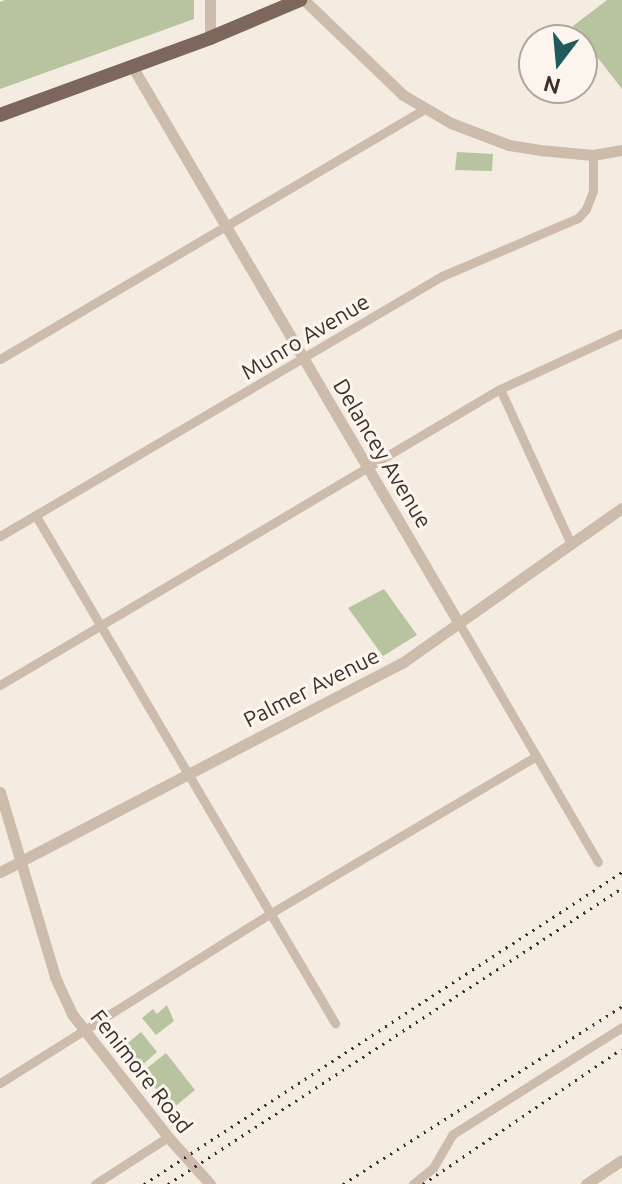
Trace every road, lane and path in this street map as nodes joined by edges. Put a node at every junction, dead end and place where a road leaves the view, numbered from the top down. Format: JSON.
{"nodes":[{"id":1,"x":210,"y":0,"type":"edge"},
{"id":2,"x":302,"y":0,"type":"edge"},
{"id":3,"x":210,"y":38,"type":"junction"},
{"id":4,"x":132,"y":66,"type":"junction"},
{"id":5,"x":424,"y":109,"type":"junction"},
{"id":6,"x":0,"y":115,"type":"edge"},
{"id":7,"x":622,"y":150,"type":"edge"},
{"id":8,"x":593,"y":155,"type":"junction"},
{"id":9,"x":226,"y":227,"type":"junction"},
{"id":10,"x":622,"y":333,"type":"edge"},
{"id":11,"x":304,"y":358,"type":"junction"},
{"id":12,"x":0,"y":359,"type":"edge"},
{"id":13,"x":500,"y":389,"type":"junction"},
{"id":14,"x":367,"y":468,"type":"junction"},
{"id":15,"x":622,"y":508,"type":"edge"},
{"id":16,"x":36,"y":516,"type":"junction"},
{"id":17,"x":0,"y":536,"type":"edge"},
{"id":18,"x":571,"y":544,"type":"junction"},
{"id":19,"x":460,"y":625,"type":"junction"},
{"id":20,"x":103,"y":626,"type":"junction"},
{"id":21,"x":0,"y":685,"type":"edge"},
{"id":22,"x":535,"y":757,"type":"junction"},
{"id":23,"x":189,"y":773,"type":"junction"},
{"id":24,"x":0,"y":792,"type":"edge"},
{"id":25,"x":19,"y":859,"type":"junction"},
{"id":26,"x":598,"y":862,"type":"dead end"},
{"id":27,"x":0,"y":872,"type":"edge"},
{"id":28,"x":271,"y":913,"type":"junction"},
{"id":29,"x":335,"y":1023,"type":"dead end"},
{"id":30,"x":622,"y":1027,"type":"edge"},
{"id":31,"x":82,"y":1031,"type":"junction"},
{"id":32,"x":0,"y":1083,"type":"edge"},
{"id":33,"x":168,"y":1137,"type":"junction"},
{"id":34,"x":622,"y":1160,"type":"edge"},
{"id":35,"x":95,"y":1184,"type":"edge"},
{"id":36,"x":210,"y":1184,"type":"edge"},
{"id":37,"x":413,"y":1184,"type":"edge"},
{"id":38,"x":586,"y":1184,"type":"edge"}],
"edges":[{"from":1,"to":3,"type":"street"},
{"from":2,"to":3,"type":"main road"},
{"from":2,"to":5,"type":"street"},
{"from":3,"to":4,"type":"main road"},
{"from":4,"to":6,"type":"main road"},
{"from":4,"to":9,"type":"street","name":"Delancey Avenue"},
{"from":5,"to":8,"type":"street"},
{"from":5,"to":9,"type":"street"},
{"from":7,"to":8,"type":"street"},
{"from":8,"to":11,"type":"street","name":"Munro Avenue"},
{"from":9,"to":11,"type":"street","name":"Delancey Avenue"},
{"from":9,"to":12,"type":"street"},
{"from":10,"to":13,"type":"street"},
{"from":11,"to":14,"type":"street","name":"Delancey Avenue"},
{"from":11,"to":16,"type":"street","name":"Munro Avenue"},
{"from":13,"to":14,"type":"street"},
{"from":13,"to":18,"type":"street"},
{"from":14,"to":19,"type":"street","name":"Delancey Avenue"},
{"from":14,"to":20,"type":"street"},
{"from":15,"to":18,"type":"street","name":"Palmer Avenue"},
{"from":16,"to":17,"type":"street","name":"Munro Avenue"},
{"from":16,"to":20,"type":"street"},
{"from":18,"to":19,"type":"street","name":"Palmer Avenue"},
{"from":19,"to":22,"type":"street","name":"Delancey Avenue"},
{"from":19,"to":23,"type":"street","name":"Palmer Avenue"},
{"from":20,"to":21,"type":"street"},
{"from":20,"to":23,"type":"street"},
{"from":22,"to":26,"type":"street","name":"Delancey Avenue"},
{"from":22,"to":28,"type":"street"},
{"from":23,"to":25,"type":"street","name":"Palmer Avenue"},
{"from":23,"to":28,"type":"street"},
{"from":24,"to":25,"type":"street","name":"Fenimore Road"},
{"from":25,"to":27,"type":"street","name":"Palmer Avenue"},
{"from":25,"to":31,"type":"street","name":"Fenimore Road"},
{"from":28,"to":29,"type":"street"},
{"from":28,"to":31,"type":"street"},
{"from":30,"to":37,"type":"street"},
{"from":31,"to":32,"type":"street"},
{"from":31,"to":33,"type":"street","name":"Fenimore Road"},
{"from":33,"to":35,"type":"street"},
{"from":33,"to":36,"type":"street","name":"Fenimore Road"},
{"from":34,"to":38,"type":"street"}]}
